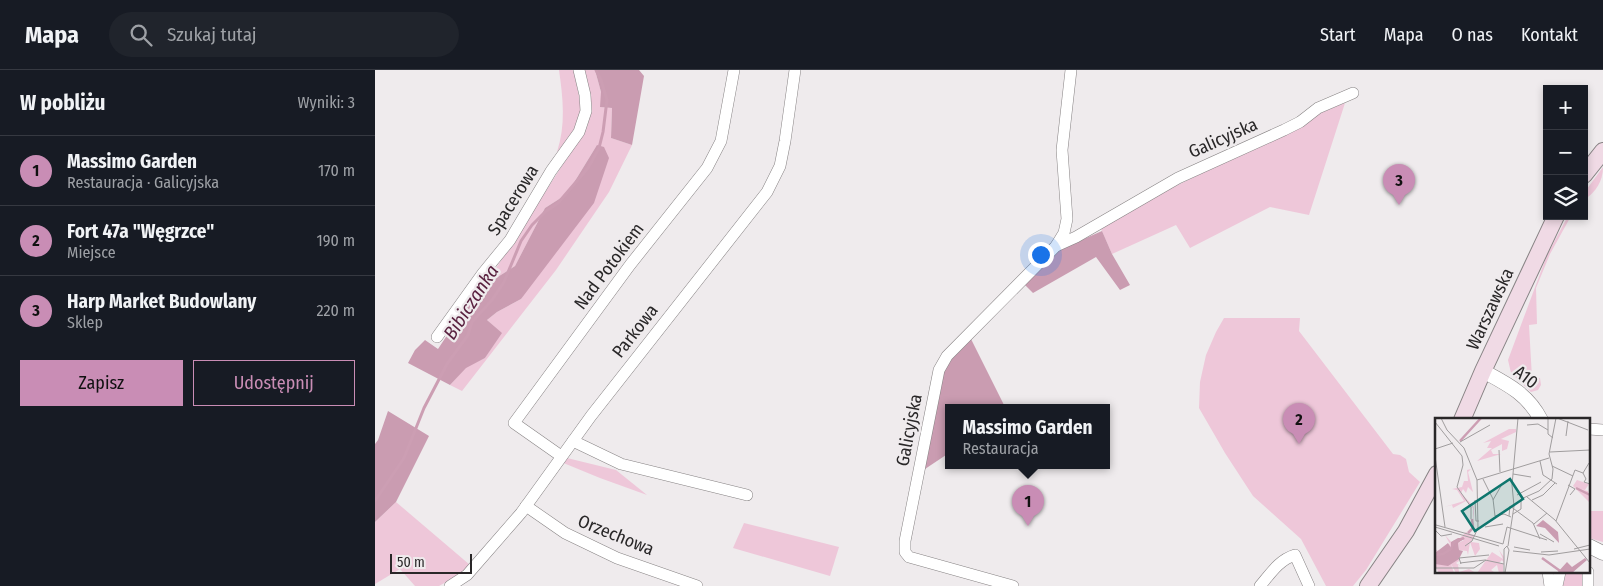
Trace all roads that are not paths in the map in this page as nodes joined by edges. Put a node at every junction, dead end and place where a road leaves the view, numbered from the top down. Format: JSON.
{"nodes":[{"id":1,"x":579,"y":70,"type":"edge"},
{"id":2,"x":734,"y":70,"type":"edge"},
{"id":3,"x":795,"y":70,"type":"edge"},
{"id":4,"x":1071,"y":70,"type":"edge"},
{"id":5,"x":1353,"y":93,"type":"dead end"},
{"id":6,"x":1603,"y":151,"type":"edge"},
{"id":7,"x":1585,"y":175,"type":"edge"},
{"id":8,"x":1554,"y":220,"type":"edge"},
{"id":9,"x":1056,"y":246,"type":"junction"},
{"id":10,"x":437,"y":337,"type":"dead end"},
{"id":11,"x":1483,"y":371,"type":"junction"},
{"id":12,"x":1463,"y":418,"type":"edge"},
{"id":13,"x":1540,"y":418,"type":"edge"},
{"id":14,"x":573,"y":441,"type":"junction"},
{"id":15,"x":561,"y":456,"type":"junction"},
{"id":16,"x":1435,"y":478,"type":"edge"},
{"id":17,"x":747,"y":495,"type":"dead end"},
{"id":18,"x":526,"y":506,"type":"junction"},
{"id":19,"x":450,"y":586,"type":"edge"},
{"id":20,"x":697,"y":586,"type":"edge"},
{"id":21,"x":1013,"y":586,"type":"edge"},
{"id":22,"x":1260,"y":586,"type":"edge"},
{"id":23,"x":1309,"y":586,"type":"edge"},
{"id":24,"x":1368,"y":586,"type":"edge"}],
"edges":[{"from":1,"to":10,"type":"street","name":"Spacerowa"},
{"from":2,"to":15,"type":"street","name":"Nad Potokiem"},
{"from":3,"to":14,"type":"street","name":"Parkowa"},
{"from":4,"to":9,"type":"street","name":"Galicyjska"},
{"from":5,"to":9,"type":"street","name":"Galicyjska"},
{"from":6,"to":7,"type":"main road"},
{"from":8,"to":11,"type":"main road","name":"Warszawska"},
{"from":9,"to":21,"type":"street","name":"Galicyjska"},
{"from":11,"to":12,"type":"main road","name":"Warszawska"},
{"from":11,"to":13,"type":"street","name":"A10"},
{"from":14,"to":15,"type":"street","name":"Parkowa"},
{"from":14,"to":17,"type":"street"},
{"from":15,"to":18,"type":"street","name":"Parkowa"},
{"from":16,"to":24,"type":"main road"},
{"from":18,"to":19,"type":"street","name":"Parkowa"},
{"from":18,"to":20,"type":"street","name":"Orzechowa"},
{"from":22,"to":23,"type":"street"}]}
